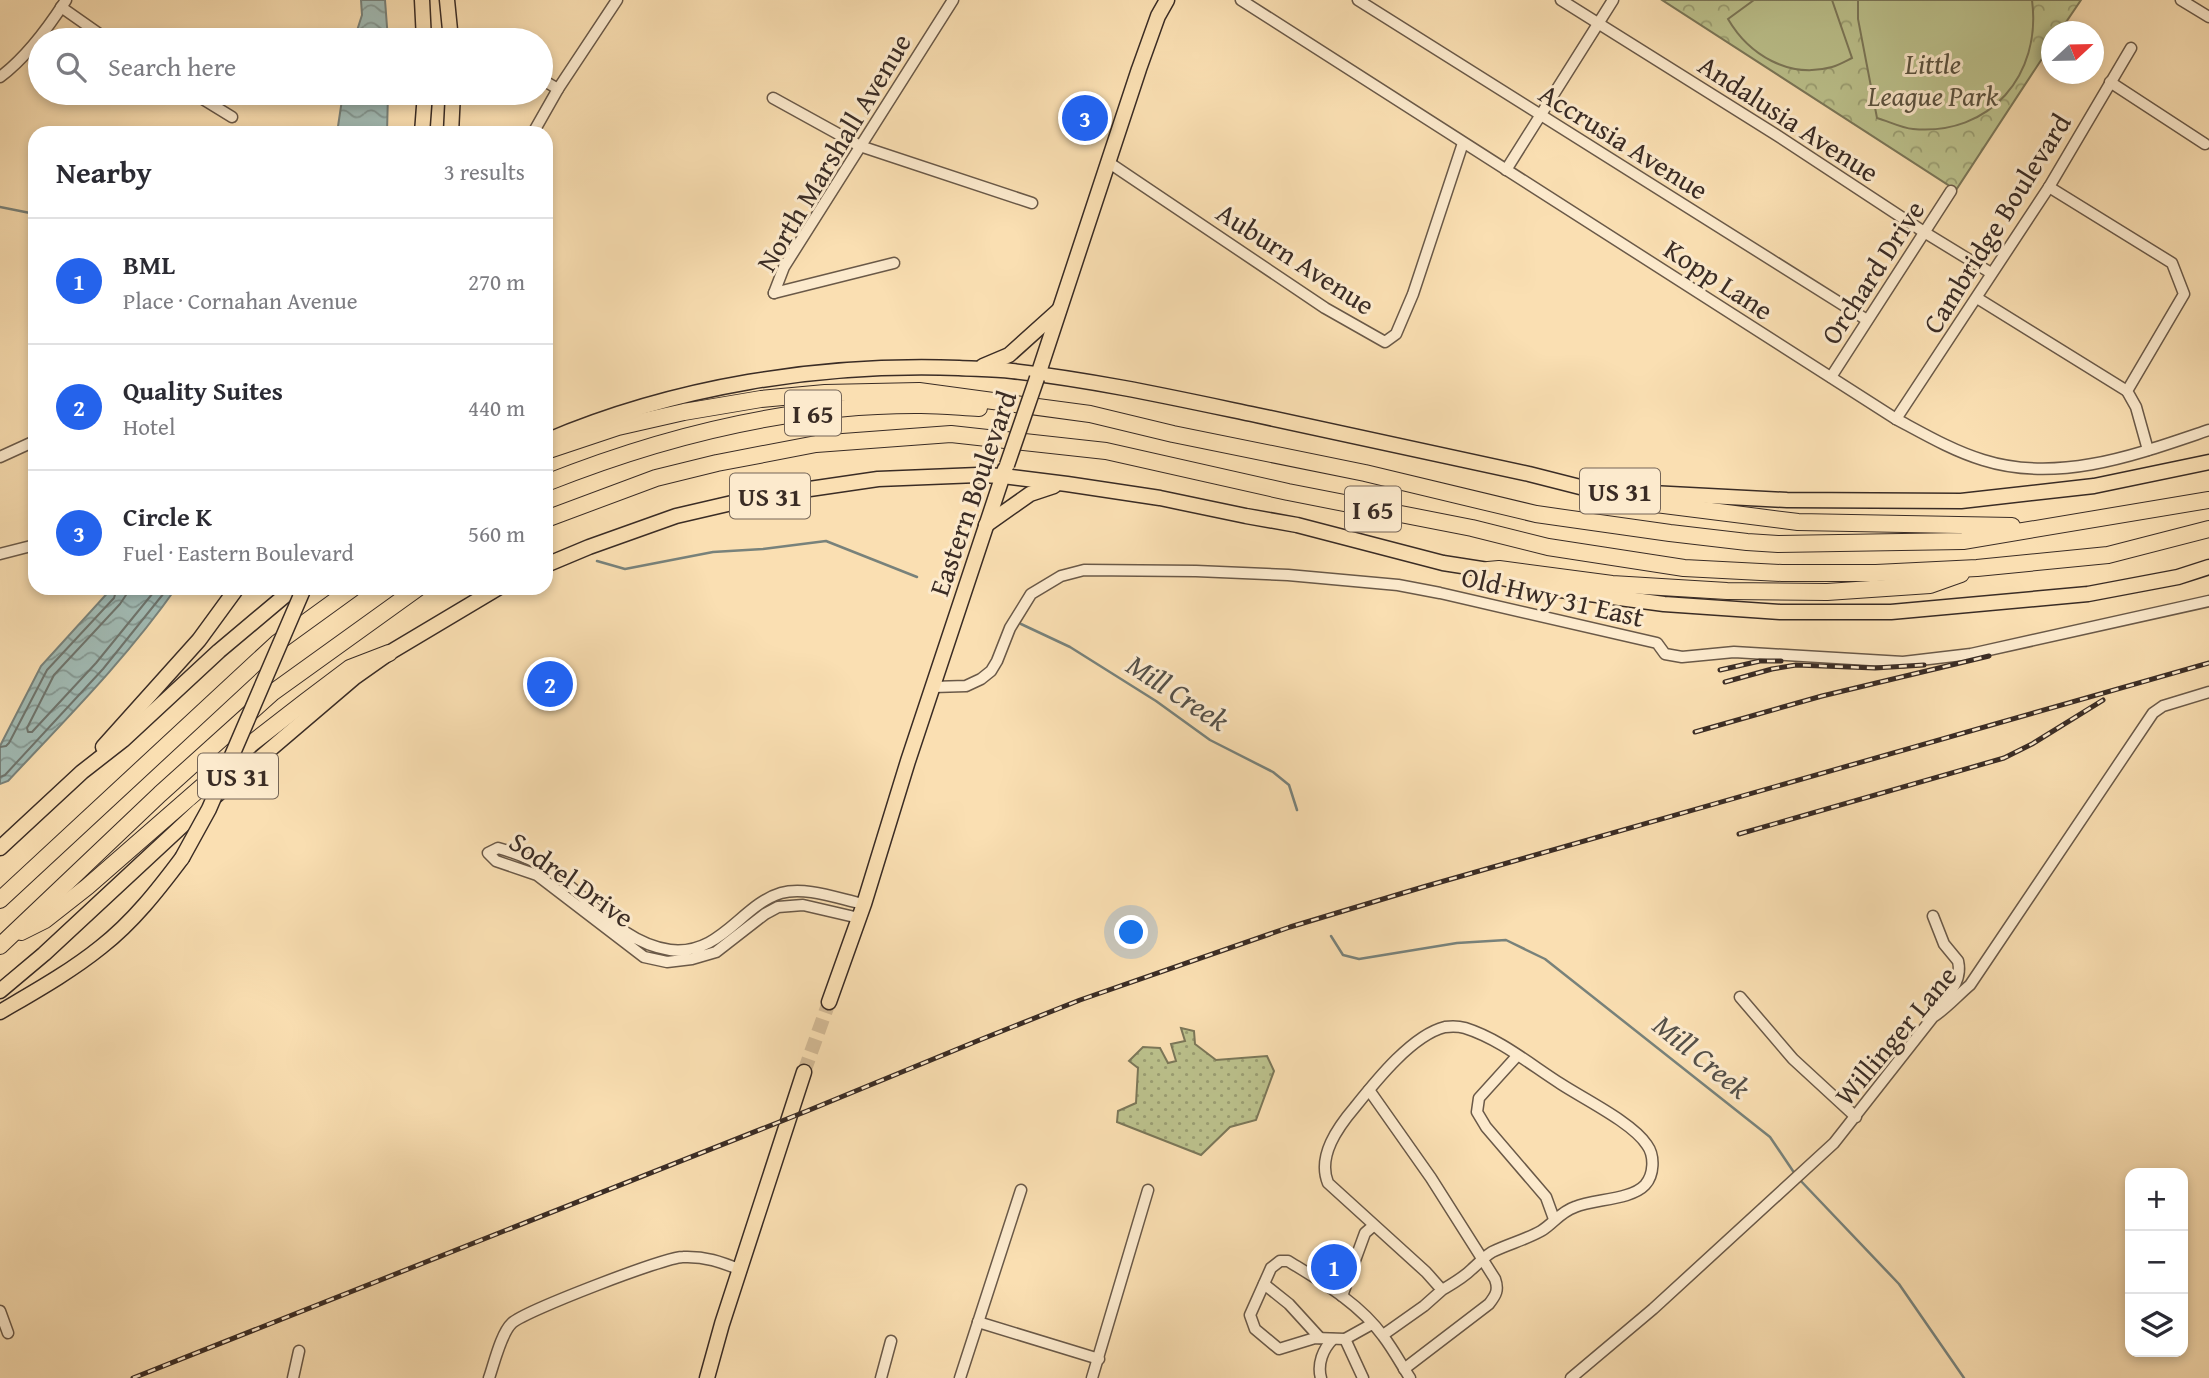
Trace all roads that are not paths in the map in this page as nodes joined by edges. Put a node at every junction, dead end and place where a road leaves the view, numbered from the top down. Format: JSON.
{"nodes":[{"id":1,"x":422,"y":0,"type":"edge"},
{"id":2,"x":447,"y":0,"type":"edge"},
{"id":3,"x":617,"y":0,"type":"edge"},
{"id":4,"x":953,"y":0,"type":"edge"},
{"id":5,"x":1167,"y":0,"type":"edge"},
{"id":6,"x":1180,"y":0,"type":"edge"},
{"id":7,"x":1241,"y":0,"type":"edge"},
{"id":8,"x":1358,"y":0,"type":"edge"},
{"id":9,"x":1562,"y":0,"type":"edge"},
{"id":10,"x":1613,"y":0,"type":"edge"},
{"id":11,"x":2181,"y":0,"type":"edge"},
{"id":12,"x":63,"y":4,"type":"edge"},
{"id":13,"x":1158,"y":16,"type":"junction"},
{"id":14,"x":2209,"y":17,"type":"edge"},
{"id":15,"x":1598,"y":24,"type":"junction"},
{"id":16,"x":45,"y":28,"type":"edge"},
{"id":17,"x":93,"y":28,"type":"edge"},
{"id":18,"x":423,"y":28,"type":"edge"},
{"id":19,"x":450,"y":28,"type":"edge"},
{"id":20,"x":2131,"y":48,"type":"dead end"},
{"id":21,"x":28,"y":51,"type":"edge"},
{"id":22,"x":0,"y":77,"type":"edge"},
{"id":23,"x":2110,"y":82,"type":"junction"},
{"id":24,"x":553,"y":86,"type":"edge"},
{"id":25,"x":558,"y":89,"type":"junction"},
{"id":26,"x":553,"y":98,"type":"edge"},
{"id":27,"x":773,"y":98,"type":"dead end"},
{"id":28,"x":212,"y":105,"type":"edge"},
{"id":29,"x":424,"y":105,"type":"edge"},
{"id":30,"x":452,"y":105,"type":"edge"},
{"id":31,"x":549,"y":105,"type":"edge"},
{"id":32,"x":1540,"y":116,"type":"junction"},
{"id":33,"x":232,"y":117,"type":"dead end"},
{"id":34,"x":423,"y":126,"type":"edge"},
{"id":35,"x":451,"y":126,"type":"edge"},
{"id":36,"x":537,"y":126,"type":"edge"},
{"id":37,"x":1463,"y":143,"type":"junction"},
{"id":38,"x":2205,"y":145,"type":"dead end"},
{"id":39,"x":860,"y":146,"type":"junction"},
{"id":40,"x":1108,"y":162,"type":"junction"},
{"id":41,"x":1506,"y":170,"type":"junction"},
{"id":42,"x":2049,"y":187,"type":"junction"},
{"id":43,"x":1951,"y":191,"type":"dead end"},
{"id":44,"x":1032,"y":203,"type":"dead end"},
{"id":45,"x":1924,"y":232,"type":"junction"},
{"id":46,"x":894,"y":263,"type":"dead end"},
{"id":47,"x":1992,"y":273,"type":"junction"},
{"id":48,"x":1977,"y":298,"type":"junction"},
{"id":49,"x":1059,"y":310,"type":"junction"},
{"id":50,"x":1867,"y":320,"type":"junction"},
{"id":51,"x":976,"y":369,"type":"junction"},
{"id":52,"x":1038,"y":376,"type":"junction"},
{"id":53,"x":1831,"y":377,"type":"junction"},
{"id":54,"x":2127,"y":391,"type":"junction"},
{"id":55,"x":1090,"y":414,"type":"junction"},
{"id":56,"x":1896,"y":419,"type":"junction"},
{"id":57,"x":2209,"y":430,"type":"edge"},
{"id":58,"x":553,"y":438,"type":"edge"},
{"id":59,"x":28,"y":444,"type":"edge"},
{"id":60,"x":553,"y":449,"type":"edge"},
{"id":61,"x":2148,"y":450,"type":"junction"},
{"id":62,"x":0,"y":457,"type":"edge"},
{"id":63,"x":2209,"y":462,"type":"edge"},
{"id":64,"x":1005,"y":471,"type":"junction"},
{"id":65,"x":553,"y":480,"type":"edge"},
{"id":66,"x":1061,"y":483,"type":"junction"},
{"id":67,"x":1611,"y":490,"type":"junction"},
{"id":68,"x":2209,"y":500,"type":"edge"},
{"id":69,"x":553,"y":516,"type":"edge"},
{"id":70,"x":986,"y":525,"type":"junction"},
{"id":71,"x":2053,"y":526,"type":"junction"},
{"id":72,"x":2209,"y":529,"type":"edge"},
{"id":73,"x":28,"y":547,"type":"edge"},
{"id":74,"x":0,"y":554,"type":"edge"},
{"id":75,"x":553,"y":562,"type":"edge"},
{"id":76,"x":2209,"y":567,"type":"edge"},
{"id":77,"x":1977,"y":568,"type":"junction"},
{"id":78,"x":1488,"y":570,"type":"junction"},
{"id":79,"x":232,"y":595,"type":"edge"},
{"id":80,"x":286,"y":595,"type":"edge"},
{"id":81,"x":301,"y":595,"type":"edge"},
{"id":82,"x":343,"y":595,"type":"edge"},
{"id":83,"x":408,"y":595,"type":"edge"},
{"id":84,"x":486,"y":595,"type":"edge"},
{"id":85,"x":2209,"y":601,"type":"edge"},
{"id":86,"x":389,"y":653,"type":"junction"},
{"id":87,"x":933,"y":687,"type":"junction"},
{"id":88,"x":2209,"y":692,"type":"edge"},
{"id":89,"x":82,"y":772,"type":"junction"},
{"id":90,"x":0,"y":848,"type":"edge"},
{"id":91,"x":0,"y":900,"type":"edge"},
{"id":92,"x":862,"y":911,"type":"junction"},
{"id":93,"x":1933,"y":916,"type":"dead end"},
{"id":94,"x":3,"y":943,"type":"edge"},
{"id":95,"x":0,"y":991,"type":"edge"},
{"id":96,"x":1740,"y":998,"type":"dead end"},
{"id":97,"x":829,"y":1003,"type":"tunnel mouth"},
{"id":98,"x":0,"y":1012,"type":"edge"},
{"id":99,"x":1933,"y":1017,"type":"junction"},
{"id":100,"x":1517,"y":1056,"type":"junction"},
{"id":101,"x":804,"y":1072,"type":"tunnel mouth"},
{"id":102,"x":1369,"y":1090,"type":"junction"},
{"id":103,"x":1856,"y":1117,"type":"junction"},
{"id":104,"x":1021,"y":1190,"type":"dead end"},
{"id":105,"x":1148,"y":1190,"type":"dead end"},
{"id":106,"x":1554,"y":1219,"type":"junction"},
{"id":107,"x":1373,"y":1226,"type":"junction"},
{"id":108,"x":1482,"y":1259,"type":"junction"},
{"id":109,"x":741,"y":1270,"type":"junction"},
{"id":110,"x":1264,"y":1284,"type":"junction"},
{"id":111,"x":1442,"y":1290,"type":"junction"},
{"id":112,"x":1342,"y":1296,"type":"junction"},
{"id":113,"x":0,"y":1311,"type":"edge"},
{"id":114,"x":978,"y":1322,"type":"junction"},
{"id":115,"x":1373,"y":1324,"type":"junction"},
{"id":116,"x":8,"y":1334,"type":"dead end"},
{"id":117,"x":1383,"y":1335,"type":"junction"},
{"id":118,"x":1320,"y":1338,"type":"junction"},
{"id":119,"x":1339,"y":1339,"type":"junction"},
{"id":120,"x":891,"y":1341,"type":"dead end"},
{"id":121,"x":299,"y":1351,"type":"dead end"},
{"id":122,"x":1099,"y":1359,"type":"junction"},
{"id":123,"x":1407,"y":1373,"type":"edge"},
{"id":124,"x":293,"y":1378,"type":"edge"},
{"id":125,"x":489,"y":1378,"type":"edge"},
{"id":126,"x":706,"y":1378,"type":"edge"},
{"id":127,"x":881,"y":1378,"type":"edge"},
{"id":128,"x":960,"y":1378,"type":"edge"},
{"id":129,"x":1092,"y":1378,"type":"edge"},
{"id":130,"x":1321,"y":1378,"type":"edge"},
{"id":131,"x":1363,"y":1378,"type":"edge"},
{"id":132,"x":1571,"y":1378,"type":"edge"}],
"edges":[{"from":1,"to":18,"type":"main road"},
{"from":2,"to":19,"type":"main road"},
{"from":3,"to":25,"type":"street"},
{"from":4,"to":39,"type":"street","name":"North Marshall Avenue"},
{"from":5,"to":13,"type":"main road","name":"Eastern Boulevard"},
{"from":6,"to":13,"type":"main road"},
{"from":7,"to":37,"type":"street","name":"Kopp Lane"},
{"from":8,"to":32,"type":"street","name":"Accrusia Avenue"},
{"from":9,"to":15,"type":"street","name":"Andalusia Avenue"},
{"from":10,"to":15,"type":"street"},
{"from":11,"to":14,"type":"street"},
{"from":12,"to":16,"type":"street"},
{"from":12,"to":17,"type":"street"},
{"from":13,"to":40,"type":"main road","name":"Eastern Boulevard"},
{"from":15,"to":32,"type":"street"},
{"from":15,"to":45,"type":"street","name":"Andalusia Avenue"},
{"from":20,"to":23,"type":"street","name":"Cambridge Boulevard"},
{"from":21,"to":22,"type":"street"},
{"from":23,"to":38,"type":"street"},
{"from":23,"to":42,"type":"street","name":"Cambridge Boulevard"},
{"from":24,"to":25,"type":"street"},
{"from":25,"to":26,"type":"street"},
{"from":27,"to":39,"type":"street"},
{"from":28,"to":33,"type":"street"},
{"from":29,"to":34,"type":"main road"},
{"from":30,"to":35,"type":"main road"},
{"from":31,"to":36,"type":"street"},
{"from":32,"to":41,"type":"street"},
{"from":32,"to":50,"type":"street","name":"Accrusia Avenue"},
{"from":37,"to":40,"type":"street","name":"Auburn Avenue"},
{"from":37,"to":41,"type":"street","name":"Kopp Lane"},
{"from":39,"to":44,"type":"street"},
{"from":39,"to":46,"type":"street","name":"North Marshall Avenue"},
{"from":40,"to":49,"type":"main road","name":"Eastern Boulevard"},
{"from":41,"to":53,"type":"street","name":"Kopp Lane"},
{"from":42,"to":47,"type":"street","name":"Cambridge Boulevard"},
{"from":42,"to":54,"type":"street"},
{"from":43,"to":45,"type":"street","name":"Orchard Drive"},
{"from":45,"to":47,"type":"street","name":"Andalusia Avenue"},
{"from":45,"to":50,"type":"street","name":"Orchard Drive"},
{"from":47,"to":48,"type":"street","name":"Cambridge Boulevard"},
{"from":48,"to":54,"type":"street"},
{"from":48,"to":56,"type":"street","name":"Cambridge Boulevard"},
{"from":49,"to":51,"type":"main road"},
{"from":49,"to":52,"type":"main road","name":"Eastern Boulevard"},
{"from":50,"to":53,"type":"street","name":"Orchard Drive"},
{"from":51,"to":52,"type":"main road","number":"US 31"},
{"from":51,"to":58,"type":"main road","number":"US 31"},
{"from":52,"to":64,"type":"main road","name":"Eastern Boulevard","bridge":true},
{"from":52,"to":67,"type":"main road","number":"US 31"},
{"from":53,"to":56,"type":"street","name":"Kopp Lane"},
{"from":54,"to":61,"type":"street"},
{"from":55,"to":60,"type":"highway"},
{"from":55,"to":65,"type":"highway","number":"I 65"},
{"from":55,"to":71,"type":"highway","number":"I 65"},
{"from":56,"to":61,"type":"street","name":"Kopp Lane"},
{"from":57,"to":61,"type":"street","name":"Kopp Lane"},
{"from":59,"to":62,"type":"street"},
{"from":63,"to":67,"type":"main road","number":"US 31"},
{"from":64,"to":66,"type":"main road","number":"US 31"},
{"from":64,"to":70,"type":"main road","name":"Eastern Boulevard"},
{"from":64,"to":75,"type":"main road","number":"US 31"},
{"from":66,"to":70,"type":"main road"},
{"from":66,"to":78,"type":"main road","number":"US 31"},
{"from":67,"to":71,"type":"highway"},
{"from":68,"to":71,"type":"highway","number":"I 65"},
{"from":69,"to":77,"type":"highway","number":"I 65"},
{"from":70,"to":87,"type":"main road","name":"Eastern Boulevard"},
{"from":72,"to":77,"type":"highway","number":"I 65"},
{"from":73,"to":74,"type":"street"},
{"from":76,"to":78,"type":"main road","number":"US 31"},
{"from":77,"to":78,"type":"highway"},
{"from":79,"to":89,"type":"main road"},
{"from":80,"to":89,"type":"main road"},
{"from":81,"to":98,"type":"main road","bridge":true},
{"from":82,"to":91,"type":"highway"},
{"from":83,"to":94,"type":"highway"},
{"from":84,"to":86,"type":"main road","number":"US 31"},
{"from":85,"to":87,"type":"street","name":"Old Hwy 31 East"},
{"from":86,"to":94,"type":"highway"},
{"from":86,"to":95,"type":"main road","number":"US 31"},
{"from":87,"to":92,"type":"main road","name":"Eastern Boulevard"},
{"from":88,"to":99,"type":"street","name":"Willinger Lane"},
{"from":89,"to":90,"type":"main road"},
{"from":92,"to":92,"type":"street","name":"Sodrel Drive"},
{"from":92,"to":97,"type":"main road","name":"Eastern Boulevard"},
{"from":93,"to":99,"type":"street"},
{"from":96,"to":103,"type":"street"},
{"from":99,"to":103,"type":"street","name":"Willinger Lane"},
{"from":100,"to":102,"type":"street"},
{"from":100,"to":106,"type":"street"},
{"from":100,"to":106,"type":"street"},
{"from":101,"to":109,"type":"main road"},
{"from":102,"to":107,"type":"street"},
{"from":102,"to":108,"type":"street"},
{"from":103,"to":132,"type":"street","name":"Willinger Lane"},
{"from":104,"to":114,"type":"street"},
{"from":105,"to":122,"type":"street"},
{"from":106,"to":108,"type":"street"},
{"from":107,"to":111,"type":"street"},
{"from":107,"to":112,"type":"street"},
{"from":108,"to":111,"type":"street"},
{"from":108,"to":123,"type":"street"},
{"from":109,"to":125,"type":"street"},
{"from":109,"to":126,"type":"main road"},
{"from":110,"to":112,"type":"street"},
{"from":110,"to":118,"type":"street"},
{"from":110,"to":118,"type":"street"},
{"from":111,"to":117,"type":"street"},
{"from":112,"to":115,"type":"street"},
{"from":113,"to":116,"type":"street"},
{"from":114,"to":122,"type":"street"},
{"from":114,"to":128,"type":"street"},
{"from":115,"to":117,"type":"street"},
{"from":115,"to":119,"type":"street"},
{"from":117,"to":123,"type":"street"},
{"from":118,"to":119,"type":"street"},
{"from":119,"to":130,"type":"street"},
{"from":119,"to":131,"type":"street"},
{"from":120,"to":127,"type":"street"},
{"from":121,"to":124,"type":"street"},
{"from":122,"to":129,"type":"street"}]}
